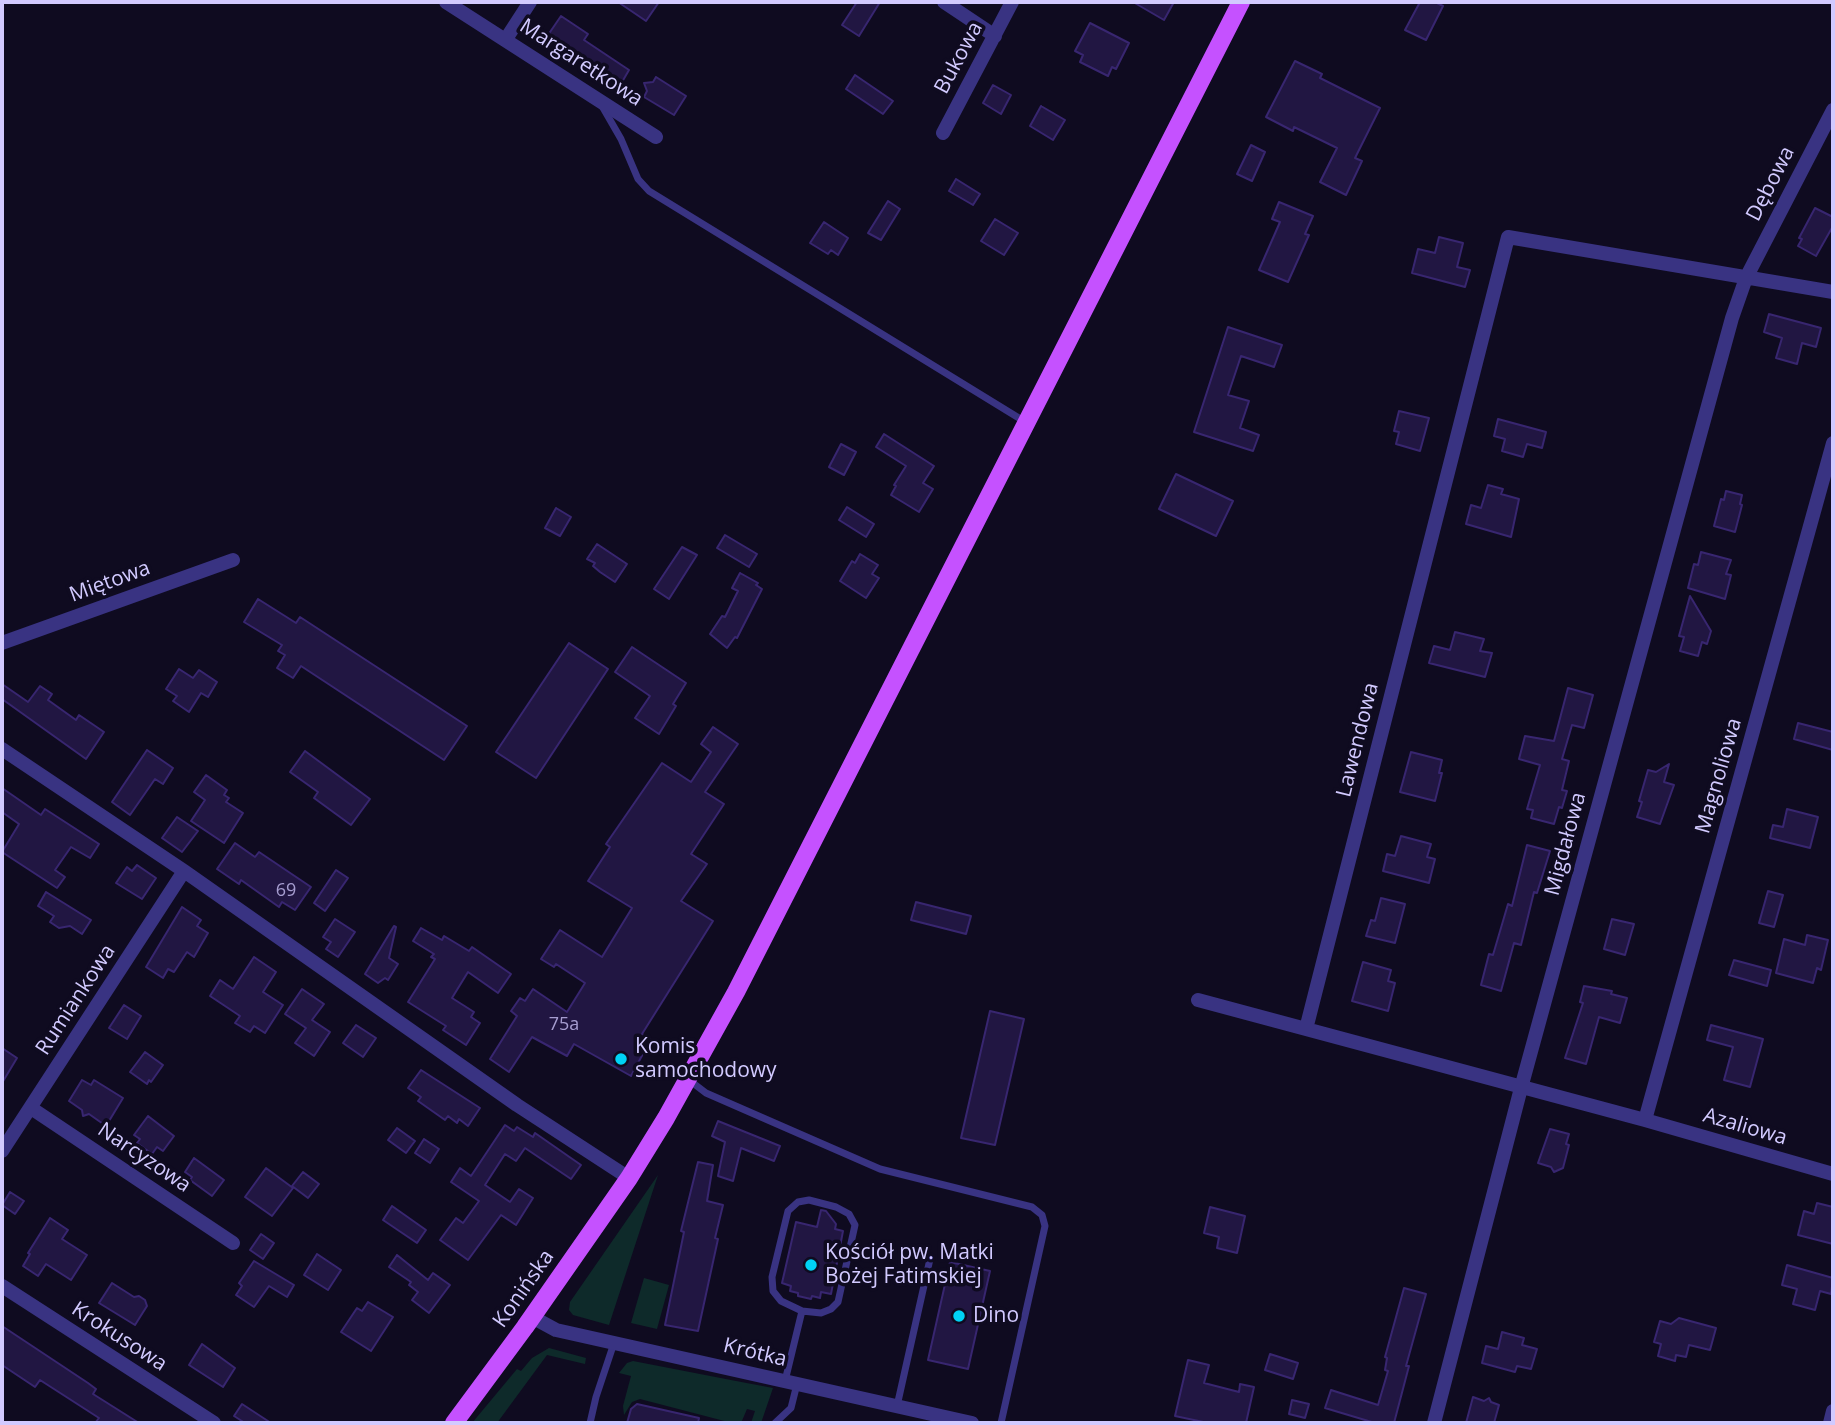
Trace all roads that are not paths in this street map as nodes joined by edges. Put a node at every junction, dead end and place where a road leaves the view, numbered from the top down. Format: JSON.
{"nodes":[{"id":1,"x":446,"y":2,"type":"edge"},
{"id":2,"x":530,"y":2,"type":"edge"},
{"id":3,"x":1012,"y":2,"type":"edge"},
{"id":4,"x":1241,"y":2,"type":"edge"},
{"id":5,"x":950,"y":4,"type":"edge"},
{"id":6,"x":995,"y":36,"type":"junction"},
{"id":7,"x":506,"y":39,"type":"junction"},
{"id":8,"x":598,"y":99,"type":"junction"},
{"id":9,"x":1833,"y":110,"type":"edge"},
{"id":10,"x":943,"y":134,"type":"dead end"},
{"id":11,"x":656,"y":137,"type":"dead end"},
{"id":12,"x":1746,"y":278,"type":"junction"},
{"id":13,"x":1833,"y":292,"type":"edge"},
{"id":14,"x":1027,"y":423,"type":"junction"},
{"id":15,"x":1833,"y":443,"type":"edge"},
{"id":16,"x":233,"y":560,"type":"dead end"},
{"id":17,"x":2,"y":643,"type":"edge"},
{"id":18,"x":2,"y":749,"type":"edge"},
{"id":19,"x":184,"y":871,"type":"junction"},
{"id":20,"x":1198,"y":1000,"type":"dead end"},
{"id":21,"x":1306,"y":1028,"type":"junction"},
{"id":22,"x":688,"y":1079,"type":"junction"},
{"id":23,"x":1521,"y":1088,"type":"junction"},
{"id":24,"x":31,"y":1108,"type":"junction"},
{"id":25,"x":1645,"y":1119,"type":"junction"},
{"id":26,"x":2,"y":1151,"type":"edge"},
{"id":27,"x":1833,"y":1174,"type":"edge"},
{"id":28,"x":629,"y":1178,"type":"junction"},
{"id":29,"x":233,"y":1242,"type":"dead end"},
{"id":30,"x":930,"y":1259,"type":"dead end"},
{"id":31,"x":2,"y":1286,"type":"edge"},
{"id":32,"x":802,"y":1311,"type":"junction"},
{"id":33,"x":532,"y":1317,"type":"junction"},
{"id":34,"x":614,"y":1343,"type":"junction"},
{"id":35,"x":791,"y":1383,"type":"junction"},
{"id":36,"x":897,"y":1406,"type":"junction"},
{"id":37,"x":1833,"y":1411,"type":"edge"},
{"id":38,"x":214,"y":1423,"type":"edge"},
{"id":39,"x":454,"y":1423,"type":"edge"},
{"id":40,"x":590,"y":1423,"type":"edge"},
{"id":41,"x":775,"y":1423,"type":"edge"},
{"id":42,"x":972,"y":1423,"type":"edge"},
{"id":43,"x":1001,"y":1423,"type":"edge"},
{"id":44,"x":1434,"y":1423,"type":"edge"},
{"id":45,"x":1830,"y":1423,"type":"edge"}],
"edges":[{"from":1,"to":7,"type":"street","name":"Margaretkowa"},
{"from":2,"to":7,"type":"street"},
{"from":3,"to":6,"type":"street","name":"Bukowa"},
{"from":4,"to":14,"type":"main road","name":"Konińska"},
{"from":5,"to":6,"type":"street"},
{"from":6,"to":10,"type":"street","name":"Bukowa"},
{"from":7,"to":8,"type":"street","name":"Margaretkowa"},
{"from":8,"to":11,"type":"street","name":"Margaretkowa"},
{"from":8,"to":14,"type":"lane"},
{"from":9,"to":12,"type":"street","name":"Dębowa"},
{"from":12,"to":13,"type":"street"},
{"from":12,"to":21,"type":"street","name":"Lawendowa"},
{"from":12,"to":23,"type":"street","name":"Migdałowa"},
{"from":14,"to":22,"type":"main road","name":"Konińska"},
{"from":15,"to":25,"type":"street","name":"Magnoliowa"},
{"from":16,"to":17,"type":"street","name":"Miętowa"},
{"from":18,"to":19,"type":"street"},
{"from":19,"to":24,"type":"street","name":"Rumiankowa"},
{"from":19,"to":28,"type":"street"},
{"from":20,"to":21,"type":"street"},
{"from":21,"to":23,"type":"street"},
{"from":22,"to":28,"type":"main road","name":"Konińska"},
{"from":22,"to":43,"type":"lane"},
{"from":23,"to":25,"type":"street","name":"Azaliowa"},
{"from":23,"to":44,"type":"street","name":"Migdałowa"},
{"from":24,"to":26,"type":"street","name":"Rumiankowa"},
{"from":24,"to":29,"type":"street","name":"Narcyzowa"},
{"from":25,"to":27,"type":"street","name":"Azaliowa"},
{"from":28,"to":33,"type":"main road","name":"Konińska"},
{"from":30,"to":36,"type":"lane"},
{"from":31,"to":38,"type":"street","name":"Krokusowa"},
{"from":32,"to":32,"type":"lane"},
{"from":32,"to":35,"type":"lane"},
{"from":33,"to":34,"type":"street","name":"Krótka"},
{"from":33,"to":39,"type":"main road","name":"Konińska"},
{"from":34,"to":35,"type":"street","name":"Krótka"},
{"from":34,"to":40,"type":"lane"},
{"from":35,"to":36,"type":"street","name":"Krótka"},
{"from":35,"to":41,"type":"lane"},
{"from":36,"to":42,"type":"street","name":"Krótka"},
{"from":37,"to":45,"type":"street"}]}
